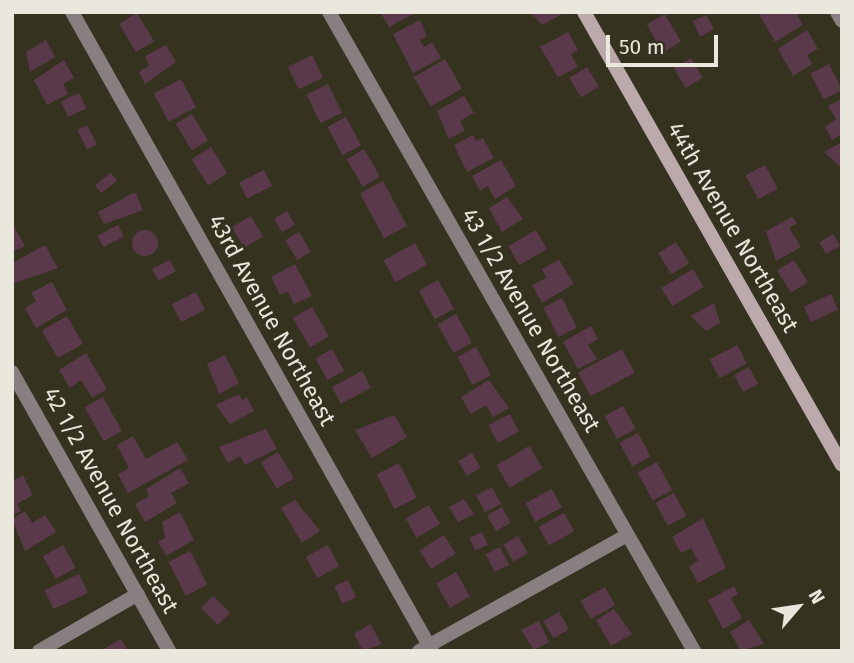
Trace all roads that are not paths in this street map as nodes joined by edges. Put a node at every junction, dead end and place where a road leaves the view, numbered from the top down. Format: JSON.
{"nodes":[{"id":1,"x":72,"y":12,"type":"edge"},
{"id":2,"x":329,"y":12,"type":"edge"},
{"id":3,"x":584,"y":12,"type":"edge"},
{"id":4,"x":837,"y":12,"type":"edge"},
{"id":5,"x":842,"y":21,"type":"edge"},
{"id":6,"x":12,"y":372,"type":"edge"},
{"id":7,"x":842,"y":465,"type":"edge"},
{"id":8,"x":627,"y":535,"type":"junction"},
{"id":9,"x":138,"y":594,"type":"junction"},
{"id":10,"x":426,"y":649,"type":"edge"},
{"id":11,"x":39,"y":651,"type":"edge"},
{"id":12,"x":169,"y":651,"type":"edge"},
{"id":13,"x":694,"y":651,"type":"edge"}],
"edges":[{"from":1,"to":10,"type":"street","name":"43rd Avenue Northeast"},
{"from":2,"to":8,"type":"street","name":"43 1/2 Avenue Northeast"},
{"from":3,"to":7,"type":"street","name":"44th Avenue Northeast"},
{"from":4,"to":5,"type":"street"},
{"from":6,"to":9,"type":"street","name":"42 1/2 Avenue Northeast"},
{"from":8,"to":10,"type":"street"},
{"from":8,"to":13,"type":"street","name":"43 1/2 Avenue Northeast"},
{"from":9,"to":11,"type":"street"},
{"from":9,"to":12,"type":"street","name":"42 1/2 Avenue Northeast"}]}
